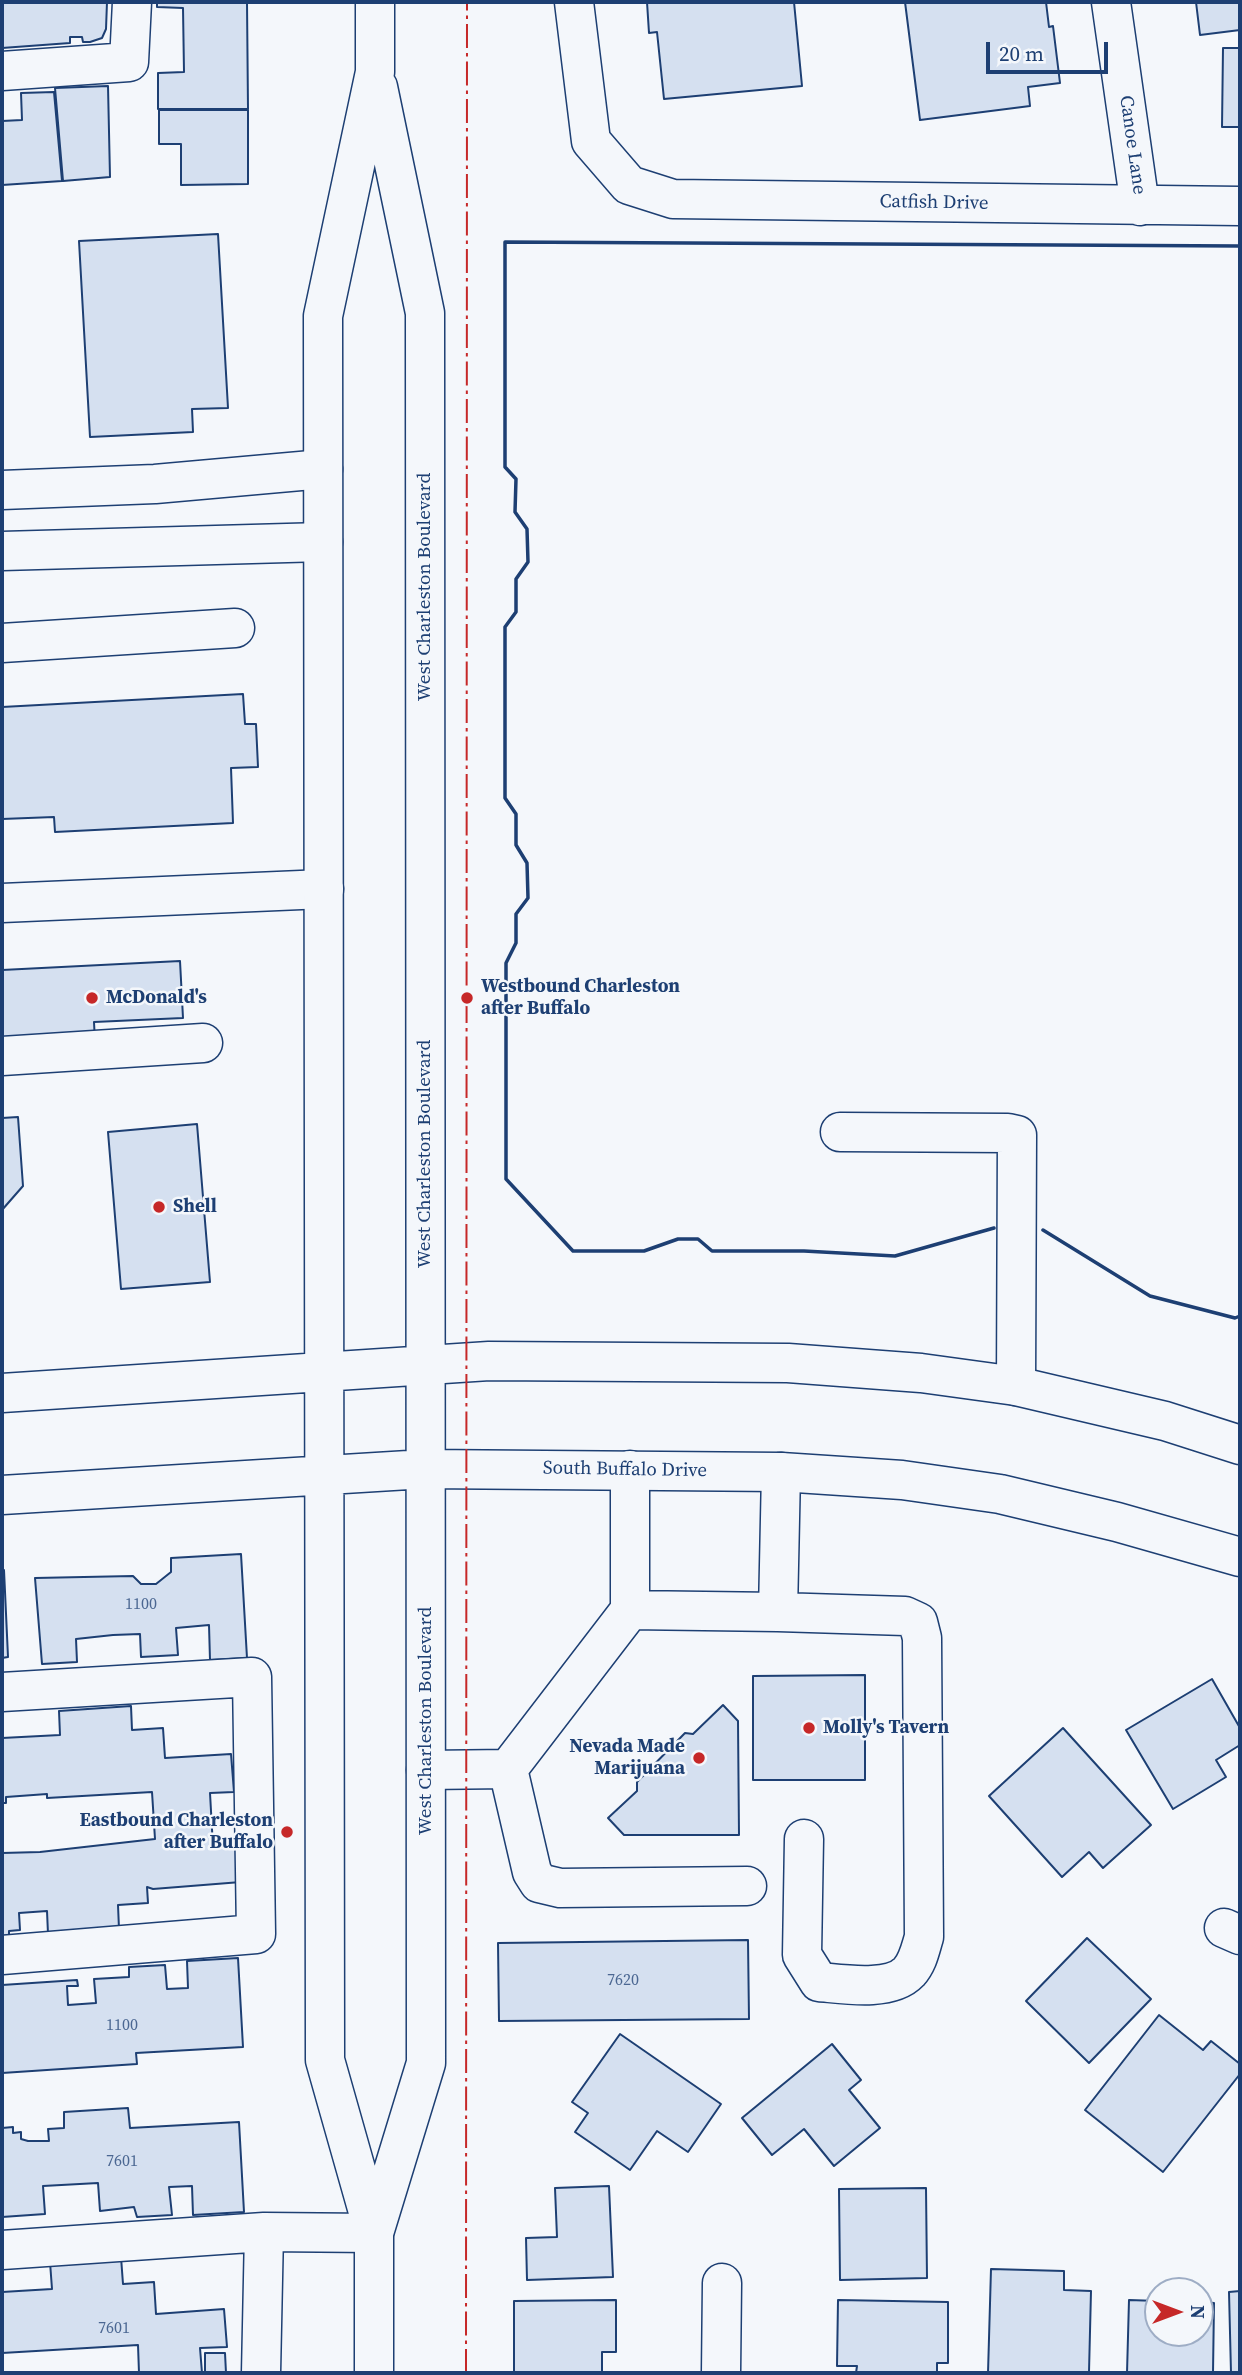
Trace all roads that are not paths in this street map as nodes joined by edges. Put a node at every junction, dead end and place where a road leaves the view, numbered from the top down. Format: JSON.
{"nodes":[{"id":1,"x":132,"y":2,"type":"edge"},
{"id":2,"x":374,"y":2,"type":"edge"},
{"id":3,"x":574,"y":2,"type":"edge"},
{"id":4,"x":1111,"y":2,"type":"edge"},
{"id":5,"x":2,"y":71,"type":"edge"},
{"id":6,"x":374,"y":72,"type":"junction"},
{"id":7,"x":1140,"y":205,"type":"junction"},
{"id":8,"x":1240,"y":206,"type":"edge"},
{"id":9,"x":323,"y":469,"type":"junction"},
{"id":10,"x":2,"y":490,"type":"edge"},
{"id":11,"x":323,"y":542,"type":"junction"},
{"id":12,"x":2,"y":551,"type":"edge"},
{"id":13,"x":235,"y":628,"type":"dead end"},
{"id":14,"x":2,"y":643,"type":"edge"},
{"id":15,"x":324,"y":889,"type":"junction"},
{"id":16,"x":2,"y":903,"type":"edge"},
{"id":17,"x":203,"y":1043,"type":"dead end"},
{"id":18,"x":2,"y":1056,"type":"edge"},
{"id":19,"x":840,"y":1132,"type":"dead end"},
{"id":20,"x":425,"y":1365,"type":"junction"},
{"id":21,"x":324,"y":1372,"type":"junction"},
{"id":22,"x":1016,"y":1386,"type":"junction"},
{"id":23,"x":2,"y":1393,"type":"edge"},
{"id":24,"x":1240,"y":1445,"type":"edge"},
{"id":25,"x":425,"y":1469,"type":"junction"},
{"id":26,"x":631,"y":1470,"type":"junction"},
{"id":27,"x":781,"y":1472,"type":"junction"},
{"id":28,"x":324,"y":1475,"type":"junction"},
{"id":29,"x":2,"y":1495,"type":"edge"},
{"id":30,"x":1240,"y":1558,"type":"edge"},
{"id":31,"x":631,"y":1610,"type":"junction"},
{"id":32,"x":778,"y":1612,"type":"junction"},
{"id":33,"x":2,"y":1692,"type":"edge"},
{"id":34,"x":508,"y":1769,"type":"junction"},
{"id":35,"x":426,"y":1770,"type":"junction"},
{"id":36,"x":804,"y":1839,"type":"dead end"},
{"id":37,"x":747,"y":1886,"type":"dead end"},
{"id":38,"x":2,"y":1955,"type":"edge"},
{"id":39,"x":264,"y":2232,"type":"junction"},
{"id":40,"x":374,"y":2233,"type":"junction"},
{"id":41,"x":2,"y":2250,"type":"edge"},
{"id":42,"x":722,"y":2283,"type":"dead end"},
{"id":43,"x":261,"y":2373,"type":"edge"},
{"id":44,"x":374,"y":2373,"type":"edge"},
{"id":45,"x":721,"y":2373,"type":"edge"}],
"edges":[{"from":1,"to":5,"type":"main road"},
{"from":2,"to":6,"type":"main road","name":"West Charleston Boulevard"},
{"from":3,"to":7,"type":"main road","name":"Catfish Drive"},
{"from":4,"to":7,"type":"main road","name":"Canoe Lane"},
{"from":6,"to":9,"type":"main road","name":"West Charleston Boulevard"},
{"from":6,"to":20,"type":"main road","name":"West Charleston Boulevard"},
{"from":7,"to":8,"type":"main road","name":"Catfish Drive"},
{"from":9,"to":10,"type":"main road"},
{"from":9,"to":11,"type":"main road","name":"West Charleston Boulevard"},
{"from":11,"to":12,"type":"main road"},
{"from":11,"to":15,"type":"main road","name":"West Charleston Boulevard"},
{"from":13,"to":14,"type":"main road"},
{"from":15,"to":16,"type":"main road"},
{"from":15,"to":21,"type":"main road","name":"West Charleston Boulevard"},
{"from":17,"to":18,"type":"main road"},
{"from":19,"to":22,"type":"main road"},
{"from":20,"to":21,"type":"main road"},
{"from":20,"to":22,"type":"main road"},
{"from":20,"to":25,"type":"main road","name":"West Charleston Boulevard"},
{"from":21,"to":23,"type":"main road"},
{"from":21,"to":28,"type":"main road","name":"West Charleston Boulevard"},
{"from":22,"to":24,"type":"main road"},
{"from":25,"to":26,"type":"main road","name":"South Buffalo Drive"},
{"from":25,"to":28,"type":"main road","name":"South Buffalo Drive"},
{"from":25,"to":35,"type":"main road","name":"West Charleston Boulevard"},
{"from":26,"to":27,"type":"main road","name":"South Buffalo Drive"},
{"from":26,"to":31,"type":"main road"},
{"from":27,"to":30,"type":"main road","name":"South Buffalo Drive"},
{"from":27,"to":32,"type":"main road"},
{"from":28,"to":29,"type":"main road","name":"South Buffalo Drive"},
{"from":28,"to":40,"type":"main road","name":"West Charleston Boulevard"},
{"from":31,"to":32,"type":"main road"},
{"from":31,"to":34,"type":"main road"},
{"from":32,"to":36,"type":"main road"},
{"from":33,"to":38,"type":"main road"},
{"from":34,"to":35,"type":"main road"},
{"from":34,"to":37,"type":"main road"},
{"from":35,"to":40,"type":"main road","name":"West Charleston Boulevard"},
{"from":39,"to":40,"type":"main road"},
{"from":39,"to":41,"type":"main road"},
{"from":39,"to":43,"type":"main road"},
{"from":40,"to":44,"type":"main road","name":"West Charleston Boulevard"},
{"from":42,"to":45,"type":"main road"}]}
